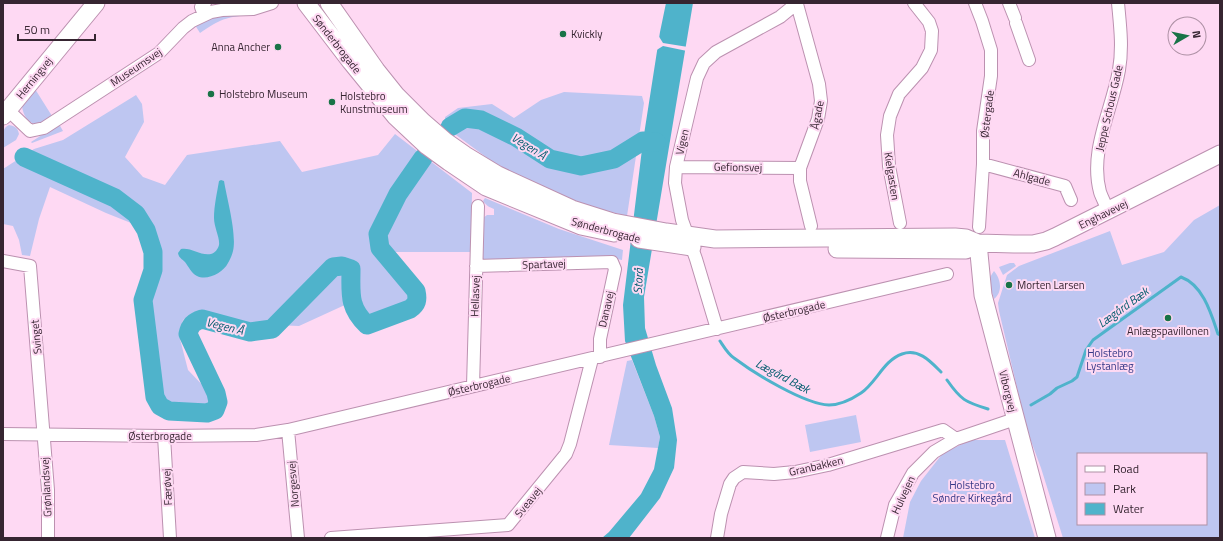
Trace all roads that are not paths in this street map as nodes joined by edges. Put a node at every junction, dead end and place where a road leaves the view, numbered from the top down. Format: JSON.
{"nodes":[{"id":1,"x":96,"y":3,"type":"edge"},
{"id":2,"x":272,"y":3,"type":"edge"},
{"id":3,"x":306,"y":3,"type":"edge"},
{"id":4,"x":314,"y":3,"type":"edge"},
{"id":5,"x":329,"y":3,"type":"edge"},
{"id":6,"x":797,"y":3,"type":"edge"},
{"id":7,"x":914,"y":3,"type":"edge"},
{"id":8,"x":975,"y":3,"type":"edge"},
{"id":9,"x":1009,"y":3,"type":"edge"},
{"id":10,"x":1118,"y":3,"type":"edge"},
{"id":11,"x":204,"y":9,"type":"edge"},
{"id":12,"x":1029,"y":60,"type":"dead end"},
{"id":13,"x":351,"y":62,"type":"junction"},
{"id":14,"x":6,"y":113,"type":"edge"},
{"id":15,"x":1220,"y":154,"type":"edge"},
{"id":16,"x":983,"y":164,"type":"junction"},
{"id":17,"x":676,"y":167,"type":"junction"},
{"id":18,"x":800,"y":168,"type":"junction"},
{"id":19,"x":1071,"y":200,"type":"dead end"},
{"id":20,"x":478,"y":206,"type":"dead end"},
{"id":21,"x":1108,"y":211,"type":"junction"},
{"id":22,"x":900,"y":223,"type":"dead end"},
{"id":23,"x":811,"y":226,"type":"dead end"},
{"id":24,"x":617,"y":229,"type":"junction"},
{"id":25,"x":972,"y":239,"type":"junction"},
{"id":26,"x":690,"y":241,"type":"junction"},
{"id":27,"x":3,"y":261,"type":"edge"},
{"id":28,"x":612,"y":262,"type":"joint"},
{"id":29,"x":476,"y":266,"type":"junction"},
{"id":30,"x":947,"y":274,"type":"dead end"},
{"id":31,"x":717,"y":329,"type":"junction"},
{"id":32,"x":596,"y":358,"type":"junction"},
{"id":33,"x":473,"y":386,"type":"junction"},
{"id":34,"x":1015,"y":419,"type":"junction"},
{"id":35,"x":288,"y":430,"type":"junction"},
{"id":36,"x":3,"y":434,"type":"edge"},
{"id":37,"x":44,"y":435,"type":"junction"},
{"id":38,"x":164,"y":436,"type":"junction"},
{"id":39,"x":956,"y":439,"type":"junction"},
{"id":40,"x":48,"y":538,"type":"edge"},
{"id":41,"x":170,"y":538,"type":"edge"},
{"id":42,"x":298,"y":538,"type":"edge"},
{"id":43,"x":331,"y":538,"type":"edge"},
{"id":44,"x":717,"y":538,"type":"edge"},
{"id":45,"x":886,"y":538,"type":"edge"},
{"id":46,"x":1047,"y":538,"type":"edge"}],
"edges":[{"from":1,"to":14,"type":"street","name":"Herningvej"},
{"from":2,"to":11,"type":"street","name":"Museumsvej"},
{"from":3,"to":13,"type":"street","name":"Sønderbrogade"},
{"from":4,"to":13,"type":"street"},
{"from":5,"to":24,"type":"street","name":"Sønderbrogade"},
{"from":6,"to":17,"type":"street","name":"Vigen"},
{"from":6,"to":18,"type":"street","name":"Ågade"},
{"from":7,"to":22,"type":"street","name":"Kielgasten"},
{"from":8,"to":16,"type":"street","name":"Østergade"},
{"from":9,"to":12,"type":"street"},
{"from":10,"to":21,"type":"street","name":"Jeppe Schous Gade"},
{"from":11,"to":14,"type":"street","name":"Museumsvej"},
{"from":13,"to":24,"type":"street","name":"Sønderbrogade"},
{"from":15,"to":21,"type":"street","name":"Enghavevej"},
{"from":16,"to":19,"type":"street","name":"Ahlgade"},
{"from":16,"to":25,"type":"street","name":"Østergade"},
{"from":17,"to":18,"type":"street","name":"Gefionsvej"},
{"from":17,"to":26,"type":"street","name":"Vigen"},
{"from":18,"to":23,"type":"street","name":"Ågade"},
{"from":20,"to":29,"type":"street","name":"Hellasvej"},
{"from":21,"to":25,"type":"street","name":"Enghavevej"},
{"from":24,"to":26,"type":"street","name":"Sønderbrogade"},
{"from":25,"to":26,"type":"street","name":"Sønderbrogade"},
{"from":25,"to":34,"type":"street","name":"Viborgvej"},
{"from":26,"to":31,"type":"street","name":"Vigen"},
{"from":27,"to":37,"type":"street","name":"Svinget"},
{"from":28,"to":29,"type":"street","name":"Spartavej"},
{"from":28,"to":32,"type":"street","name":"Danavej"},
{"from":29,"to":33,"type":"street","name":"Hellasvej"},
{"from":30,"to":31,"type":"street","name":"Østerbrogade"},
{"from":31,"to":32,"type":"street","name":"Østerbrogade"},
{"from":32,"to":33,"type":"street","name":"Østerbrogade"},
{"from":32,"to":43,"type":"street","name":"Sveavej"},
{"from":33,"to":35,"type":"street","name":"Østerbrogade"},
{"from":34,"to":39,"type":"street","name":"Hulvejen"},
{"from":34,"to":46,"type":"street","name":"Viborgvej"},
{"from":35,"to":38,"type":"street","name":"Østerbrogade"},
{"from":35,"to":42,"type":"street","name":"Norgesvej"},
{"from":36,"to":37,"type":"street","name":"Østerbrogade"},
{"from":37,"to":38,"type":"street","name":"Østerbrogade"},
{"from":37,"to":40,"type":"street","name":"Grønlandsvej"},
{"from":38,"to":41,"type":"street","name":"Færøvej"},
{"from":39,"to":44,"type":"street","name":"Granbakken"},
{"from":39,"to":45,"type":"street","name":"Hulvejen"}]}
